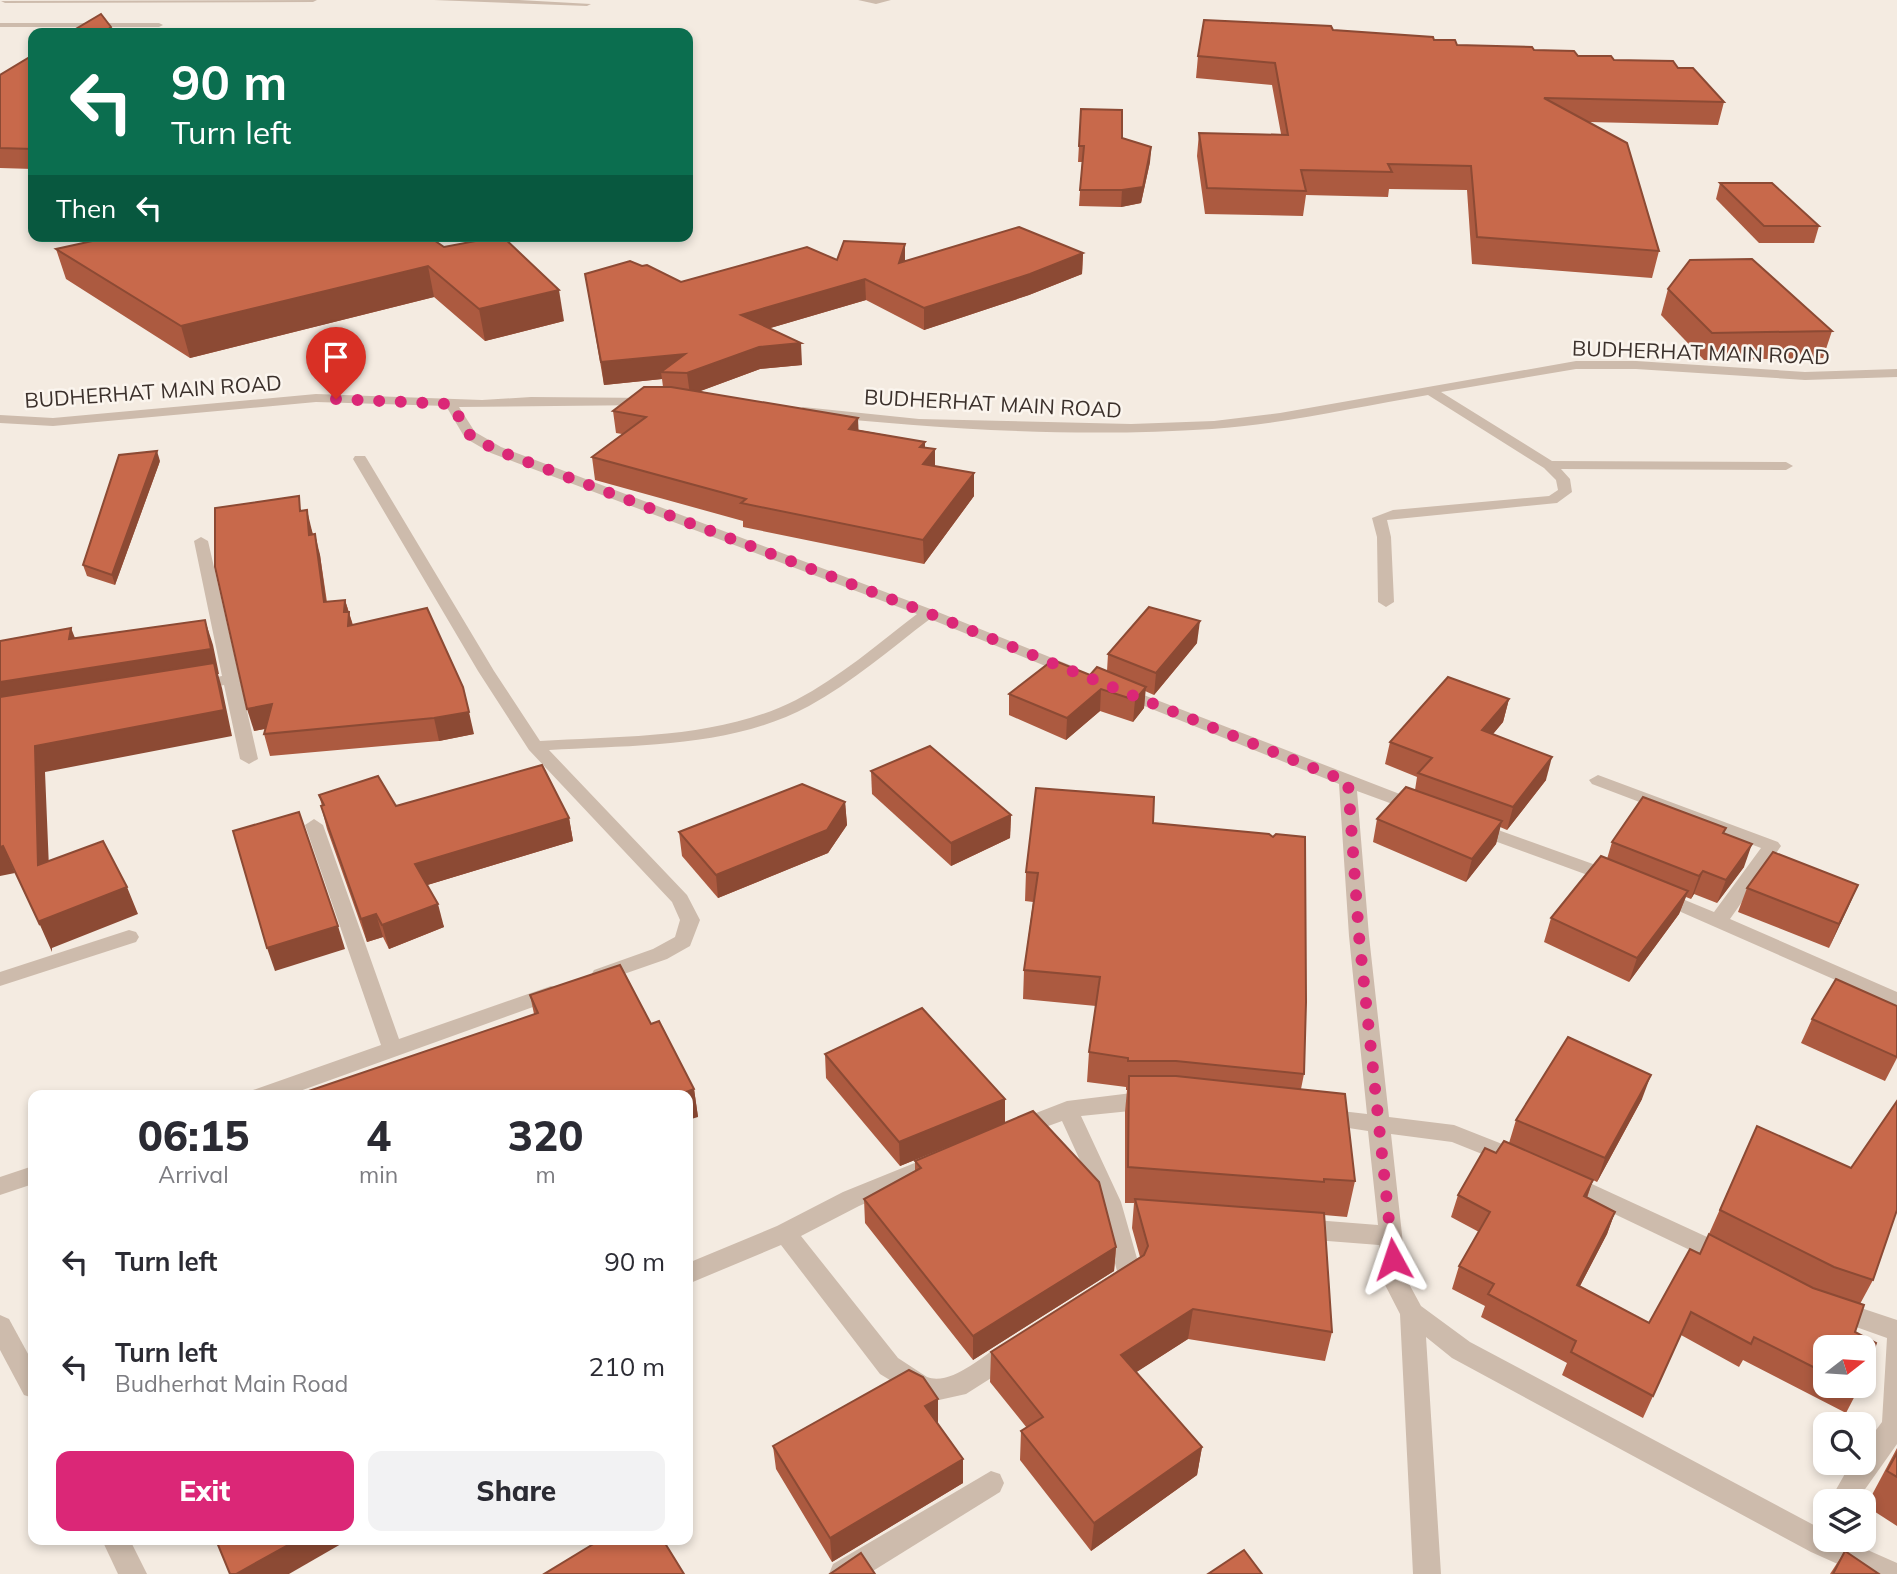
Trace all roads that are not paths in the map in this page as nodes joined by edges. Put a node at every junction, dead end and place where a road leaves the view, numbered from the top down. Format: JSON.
{"nodes":[{"id":1,"x":6,"y":0,"type":"edge"},
{"id":2,"x":313,"y":0,"type":"edge"},
{"id":3,"x":438,"y":0,"type":"edge"},
{"id":4,"x":862,"y":0,"type":"edge"},
{"id":5,"x":887,"y":0,"type":"edge"},
{"id":6,"x":0,"y":2,"type":"edge"},
{"id":7,"x":587,"y":5,"type":"dead end"},
{"id":8,"x":0,"y":24,"type":"edge"},
{"id":9,"x":159,"y":25,"type":"dead end"},
{"id":10,"x":1896,"y":373,"type":"edge"},
{"id":11,"x":1430,"y":391,"type":"junction"},
{"id":12,"x":666,"y":401,"type":"edge"},
{"id":13,"x":451,"y":404,"type":"junction"},
{"id":14,"x":787,"y":409,"type":"edge"},
{"id":15,"x":0,"y":419,"type":"edge"},
{"id":16,"x":360,"y":459,"type":"dead end"},
{"id":17,"x":1549,"y":465,"type":"junction"},
{"id":18,"x":1787,"y":466,"type":"dead end"},
{"id":19,"x":201,"y":541,"type":"dead end"},
{"id":20,"x":1386,"y":602,"type":"dead end"},
{"id":21,"x":928,"y":613,"type":"junction"},
{"id":22,"x":231,"y":679,"type":"junction"},
{"id":23,"x":177,"y":688,"type":"edge"},
{"id":24,"x":535,"y":746,"type":"junction"},
{"id":25,"x":249,"y":760,"type":"dead end"},
{"id":26,"x":1598,"y":780,"type":"dead end"},
{"id":27,"x":1348,"y":782,"type":"junction"},
{"id":28,"x":1438,"y":815,"type":"edge"},
{"id":29,"x":1464,"y":824,"type":"edge"},
{"id":30,"x":314,"y":825,"type":"dead end"},
{"id":31,"x":1717,"y":922,"type":"junction"},
{"id":32,"x":129,"y":937,"type":"dead end"},
{"id":33,"x":0,"y":979,"type":"edge"},
{"id":34,"x":1897,"y":1000,"type":"edge"},
{"id":35,"x":393,"y":1050,"type":"junction"},
{"id":36,"x":278,"y":1090,"type":"edge"},
{"id":37,"x":1172,"y":1101,"type":"edge"},
{"id":38,"x":1067,"y":1109,"type":"junction"},
{"id":39,"x":1296,"y":1114,"type":"edge"},
{"id":40,"x":1379,"y":1123,"type":"junction"},
{"id":41,"x":1000,"y":1136,"type":"edge"},
{"id":42,"x":951,"y":1157,"type":"edge"},
{"id":43,"x":28,"y":1177,"type":"edge"},
{"id":44,"x":0,"y":1186,"type":"edge"},
{"id":45,"x":1113,"y":1214,"type":"junction"},
{"id":46,"x":1141,"y":1216,"type":"edge"},
{"id":47,"x":1280,"y":1227,"type":"edge"},
{"id":48,"x":785,"y":1233,"type":"junction"},
{"id":49,"x":1391,"y":1236,"type":"junction"},
{"id":50,"x":1740,"y":1264,"type":"edge"},
{"id":51,"x":693,"y":1272,"type":"edge"},
{"id":52,"x":1107,"y":1290,"type":"edge"},
{"id":53,"x":1812,"y":1301,"type":"edge"},
{"id":54,"x":1412,"y":1313,"type":"junction"},
{"id":55,"x":0,"y":1326,"type":"edge"},
{"id":56,"x":1897,"y":1331,"type":"edge"},
{"id":57,"x":1026,"y":1342,"type":"edge"},
{"id":58,"x":1897,"y":1343,"type":"edge"},
{"id":59,"x":28,"y":1378,"type":"edge"},
{"id":60,"x":991,"y":1483,"type":"dead end"},
{"id":61,"x":1848,"y":1489,"type":"edge"},
{"id":62,"x":1813,"y":1534,"type":"edge"},
{"id":63,"x":118,"y":1545,"type":"edge"},
{"id":64,"x":1848,"y":1552,"type":"edge"},
{"id":65,"x":133,"y":1574,"type":"edge"},
{"id":66,"x":843,"y":1574,"type":"edge"},
{"id":67,"x":1427,"y":1574,"type":"edge"},
{"id":68,"x":1891,"y":1574,"type":"edge"}],
"edges":[{"from":1,"to":2,"type":"street"},
{"from":1,"to":6,"type":"street"},
{"from":3,"to":7,"type":"street"},
{"from":4,"to":5,"type":"street"},
{"from":8,"to":9,"type":"street"},
{"from":10,"to":11,"type":"street","name":"BUDHERHAT MAIN ROAD"},
{"from":11,"to":14,"type":"street","name":"BUDHERHAT MAIN ROAD"},
{"from":11,"to":17,"type":"street"},
{"from":12,"to":13,"type":"street","name":"BUDHERHAT MAIN ROAD"},
{"from":13,"to":15,"type":"street","name":"BUDHERHAT MAIN ROAD"},
{"from":13,"to":21,"type":"street"},
{"from":16,"to":24,"type":"street"},
{"from":17,"to":18,"type":"street"},
{"from":17,"to":20,"type":"street"},
{"from":19,"to":22,"type":"street"},
{"from":21,"to":24,"type":"street"},
{"from":21,"to":27,"type":"street"},
{"from":22,"to":23,"type":"street"},
{"from":22,"to":25,"type":"street"},
{"from":24,"to":35,"type":"street"},
{"from":26,"to":31,"type":"street"},
{"from":27,"to":28,"type":"street"},
{"from":27,"to":40,"type":"street"},
{"from":29,"to":31,"type":"street"},
{"from":30,"to":35,"type":"street"},
{"from":31,"to":34,"type":"street"},
{"from":32,"to":33,"type":"street"},
{"from":35,"to":36,"type":"street"},
{"from":37,"to":38,"type":"street"},
{"from":38,"to":41,"type":"street"},
{"from":38,"to":45,"type":"street"},
{"from":39,"to":40,"type":"street"},
{"from":40,"to":49,"type":"street"},
{"from":40,"to":50,"type":"street"},
{"from":42,"to":48,"type":"street"},
{"from":43,"to":44,"type":"street"},
{"from":45,"to":46,"type":"street"},
{"from":45,"to":52,"type":"street"},
{"from":47,"to":49,"type":"street"},
{"from":48,"to":51,"type":"street"},
{"from":48,"to":57,"type":"street"},
{"from":49,"to":54,"type":"street"},
{"from":53,"to":56,"type":"street"},
{"from":54,"to":62,"type":"street"},
{"from":54,"to":67,"type":"street"},
{"from":55,"to":59,"type":"street"},
{"from":58,"to":61,"type":"street"},
{"from":60,"to":66,"type":"street"},
{"from":63,"to":65,"type":"street"},
{"from":64,"to":68,"type":"street"}]}
